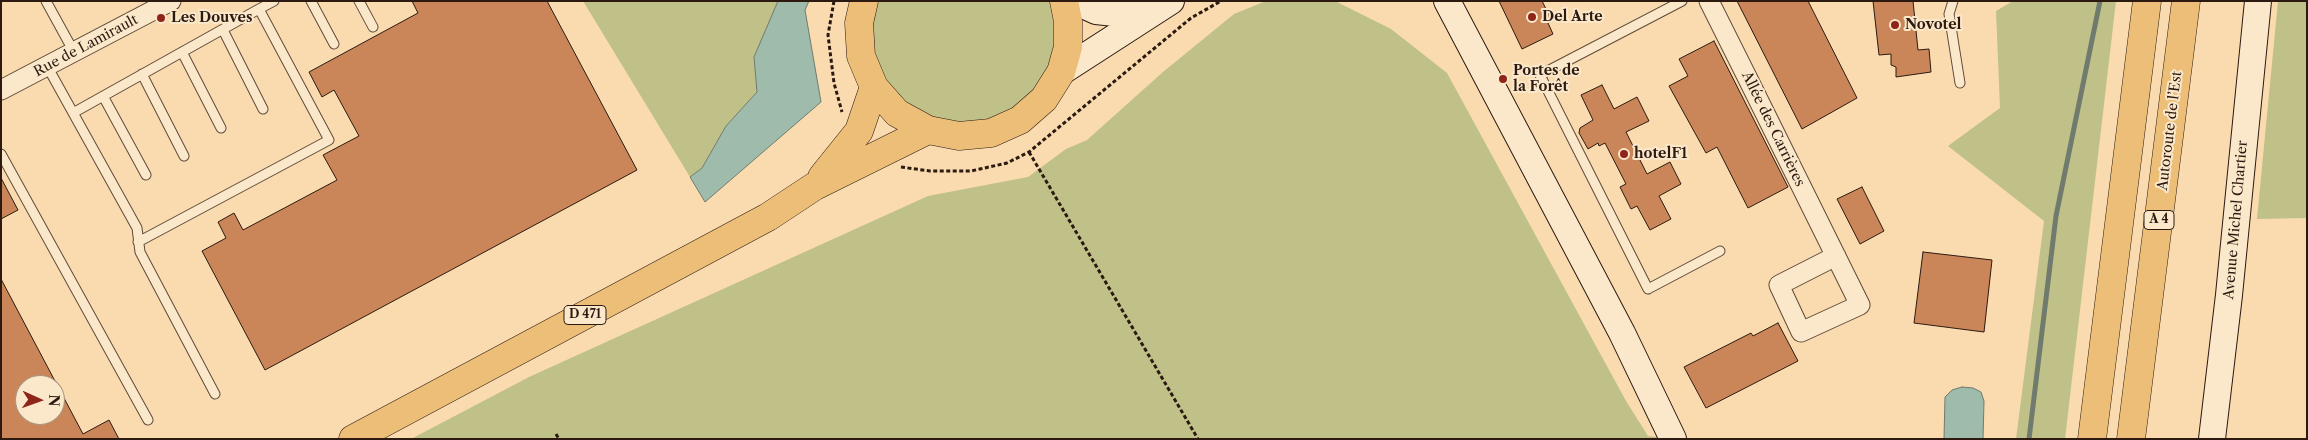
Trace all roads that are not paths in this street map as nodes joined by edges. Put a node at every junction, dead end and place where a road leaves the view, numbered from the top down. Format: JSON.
{"nodes":[{"id":1,"x":46,"y":1,"type":"edge"},
{"id":2,"x":171,"y":1,"type":"edge"},
{"id":3,"x":274,"y":1,"type":"edge"},
{"id":4,"x":311,"y":1,"type":"edge"},
{"id":5,"x":359,"y":1,"type":"edge"},
{"id":6,"x":864,"y":1,"type":"edge"},
{"id":7,"x":1064,"y":1,"type":"edge"},
{"id":8,"x":1074,"y":1,"type":"edge"},
{"id":9,"x":1682,"y":1,"type":"edge"},
{"id":10,"x":1709,"y":1,"type":"edge"},
{"id":11,"x":1953,"y":1,"type":"edge"},
{"id":12,"x":2147,"y":1,"type":"edge"},
{"id":13,"x":2186,"y":1,"type":"edge"},
{"id":14,"x":2258,"y":1,"type":"edge"},
{"id":15,"x":1168,"y":3,"type":"edge"},
{"id":16,"x":1450,"y":5,"type":"edge"},
{"id":17,"x":259,"y":9,"type":"junction"},
{"id":18,"x":373,"y":27,"type":"dead end"},
{"id":19,"x":223,"y":30,"type":"junction"},
{"id":20,"x":334,"y":44,"type":"dead end"},
{"id":21,"x":74,"y":52,"type":"junction"},
{"id":22,"x":182,"y":52,"type":"junction"},
{"id":23,"x":47,"y":66,"type":"junction"},
{"id":24,"x":1061,"y":72,"type":"junction"},
{"id":25,"x":142,"y":74,"type":"junction"},
{"id":26,"x":1960,"y":83,"type":"dead end"},
{"id":27,"x":874,"y":87,"type":"junction"},
{"id":28,"x":1,"y":90,"type":"edge"},
{"id":29,"x":103,"y":96,"type":"junction"},
{"id":30,"x":263,"y":109,"type":"dead end"},
{"id":31,"x":73,"y":113,"type":"junction"},
{"id":32,"x":221,"y":128,"type":"dead end"},
{"id":33,"x":928,"y":130,"type":"junction"},
{"id":34,"x":1,"y":154,"type":"edge"},
{"id":35,"x":184,"y":156,"type":"dead end"},
{"id":36,"x":146,"y":175,"type":"dead end"},
{"id":37,"x":815,"y":186,"type":"junction"},
{"id":38,"x":138,"y":242,"type":"junction"},
{"id":39,"x":1720,"y":251,"type":"dead end"},
{"id":40,"x":1836,"y":256,"type":"dead end"},
{"id":41,"x":215,"y":394,"type":"dead end"},
{"id":42,"x":148,"y":420,"type":"dead end"},
{"id":43,"x":353,"y":439,"type":"edge"},
{"id":44,"x":1673,"y":439,"type":"edge"},
{"id":45,"x":2092,"y":439,"type":"edge"},
{"id":46,"x":2131,"y":439,"type":"edge"},
{"id":47,"x":2212,"y":439,"type":"edge"}],
"edges":[{"from":1,"to":21,"type":"lane"},
{"from":2,"to":21,"type":"street","name":"Rue de Lamirault"},
{"from":3,"to":17,"type":"lane"},
{"from":4,"to":20,"type":"lane"},
{"from":5,"to":18,"type":"lane"},
{"from":6,"to":27,"type":"main road"},
{"from":7,"to":24,"type":"main road"},
{"from":8,"to":15,"type":"main road"},
{"from":9,"to":39,"type":"lane"},
{"from":10,"to":40,"type":"street","name":"Allée des Carrières"},
{"from":11,"to":26,"type":"lane"},
{"from":12,"to":45,"type":"main road"},
{"from":13,"to":46,"type":"main road","name":"Autoroute de l’Est","number":"A 4"},
{"from":14,"to":47,"type":"main road","name":"Avenue Michel Chartier"},
{"from":15,"to":24,"type":"main road"},
{"from":16,"to":44,"type":"main road"},
{"from":17,"to":19,"type":"lane"},
{"from":17,"to":38,"type":"lane"},
{"from":19,"to":22,"type":"lane"},
{"from":19,"to":30,"type":"lane"},
{"from":21,"to":23,"type":"street","name":"Rue de Lamirault"},
{"from":22,"to":25,"type":"lane"},
{"from":22,"to":32,"type":"lane"},
{"from":23,"to":28,"type":"street","name":"Rue de Lamirault"},
{"from":23,"to":31,"type":"lane"},
{"from":24,"to":33,"type":"main road"},
{"from":25,"to":29,"type":"lane"},
{"from":25,"to":35,"type":"lane"},
{"from":27,"to":33,"type":"main road"},
{"from":27,"to":37,"type":"main road","number":"D 471"},
{"from":29,"to":31,"type":"lane"},
{"from":29,"to":36,"type":"lane"},
{"from":31,"to":38,"type":"lane"},
{"from":33,"to":37,"type":"main road","number":"D 471"},
{"from":34,"to":42,"type":"lane"},
{"from":37,"to":43,"type":"main road","number":"D 471"},
{"from":38,"to":41,"type":"lane"}]}
